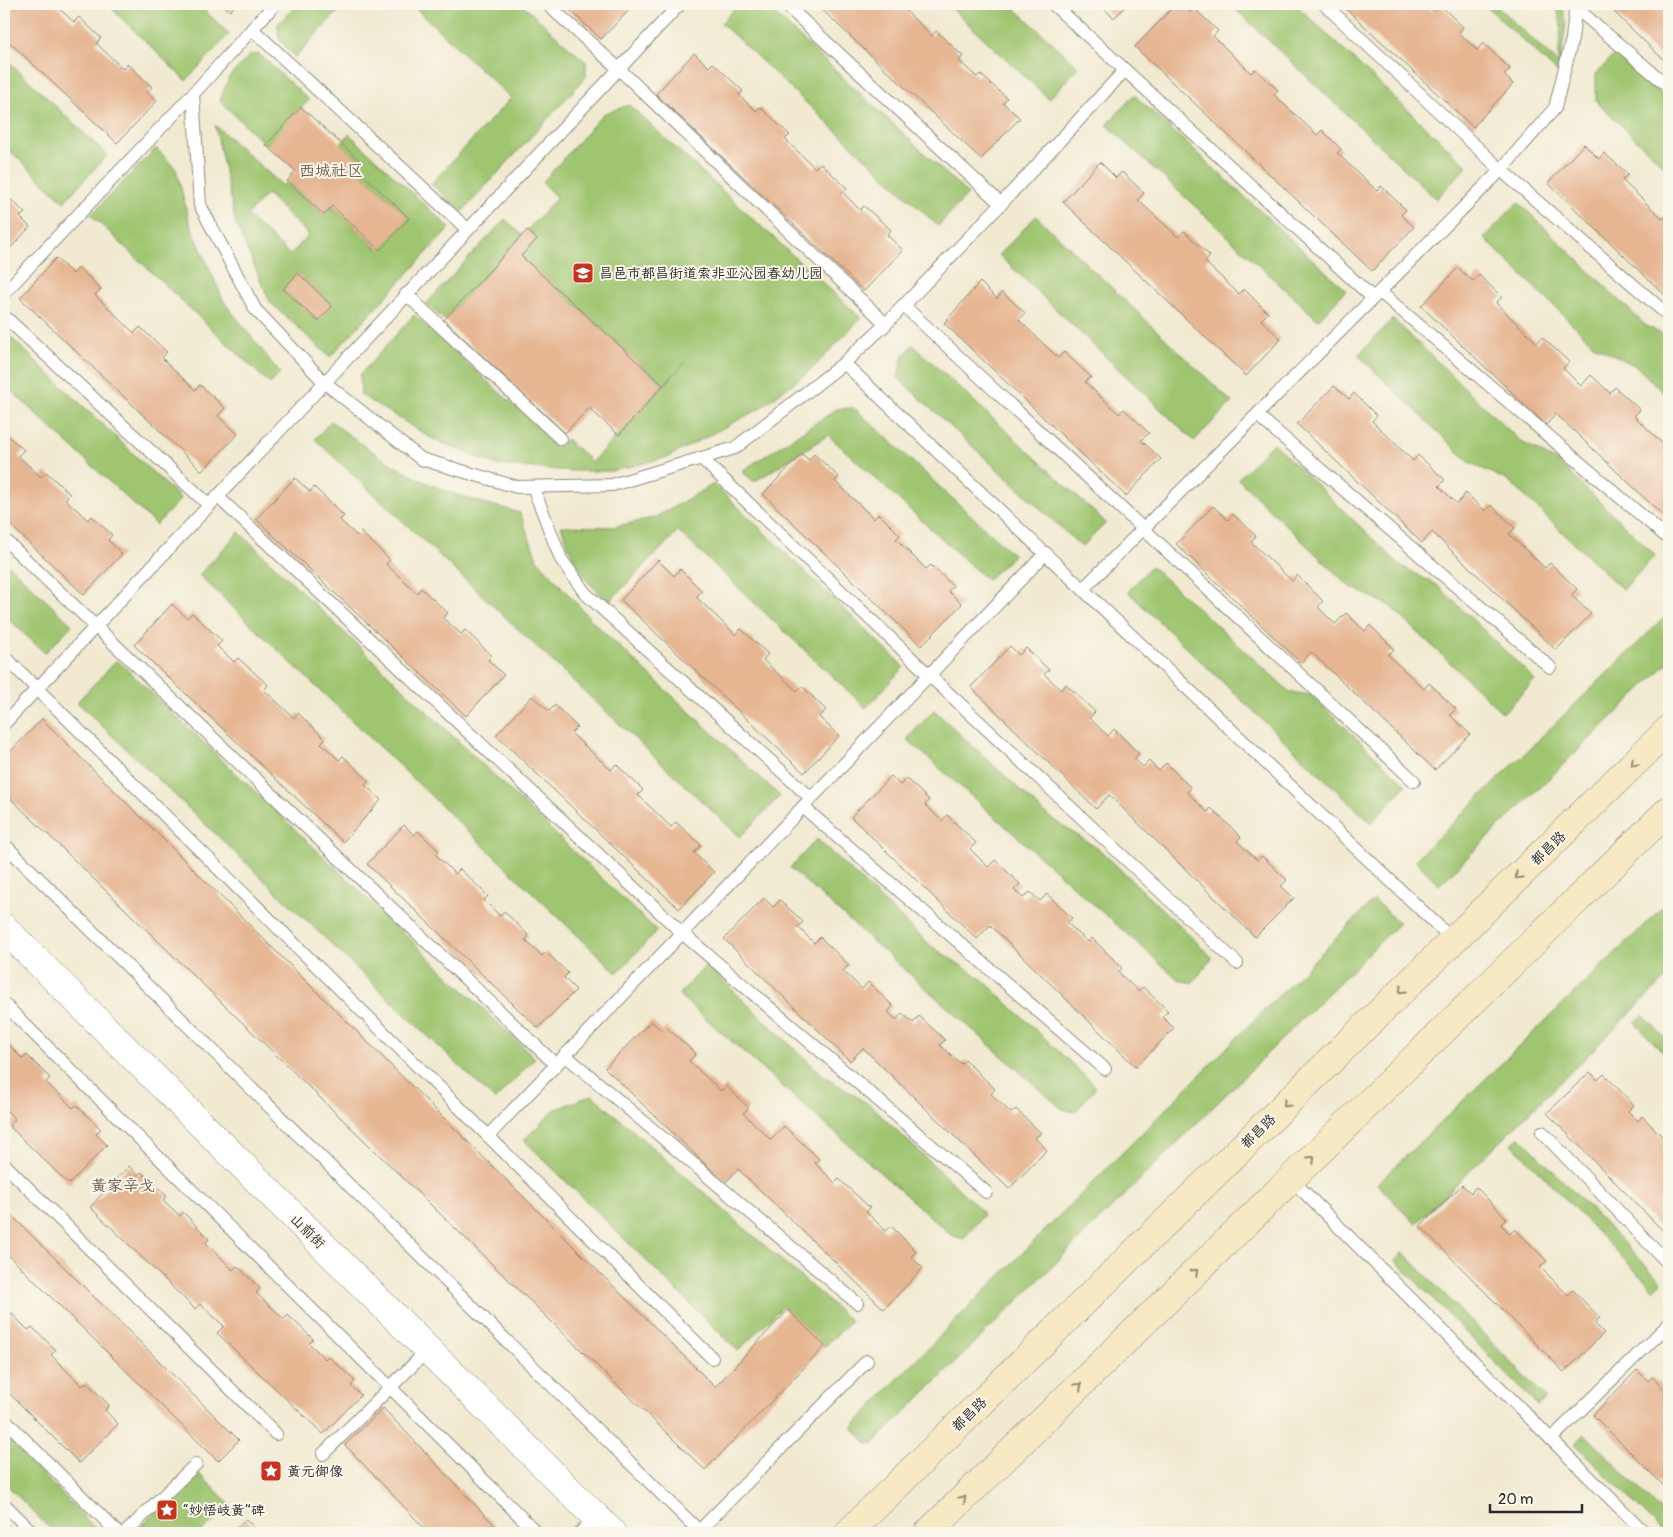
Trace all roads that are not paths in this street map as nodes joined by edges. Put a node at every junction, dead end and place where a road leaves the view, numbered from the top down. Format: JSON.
{"nodes":[{"id":1,"x":275,"y":4,"type":"edge"},
{"id":2,"x":547,"y":4,"type":"edge"},
{"id":3,"x":680,"y":4,"type":"edge"},
{"id":4,"x":785,"y":4,"type":"edge"},
{"id":5,"x":1053,"y":4,"type":"edge"},
{"id":6,"x":1324,"y":4,"type":"edge"},
{"id":7,"x":1576,"y":6,"type":"edge"},
{"id":8,"x":252,"y":29,"type":"junction"},
{"id":9,"x":618,"y":69,"type":"junction"},
{"id":10,"x":1125,"y":70,"type":"junction"},
{"id":11,"x":1669,"y":87,"type":"edge"},
{"id":12,"x":193,"y":94,"type":"junction"},
{"id":13,"x":1501,"y":170,"type":"junction"},
{"id":14,"x":1001,"y":204,"type":"junction"},
{"id":15,"x":467,"y":229,"type":"junction"},
{"id":16,"x":4,"y":293,"type":"edge"},
{"id":17,"x":406,"y":294,"type":"junction"},
{"id":18,"x":1376,"y":295,"type":"junction"},
{"id":19,"x":903,"y":305,"type":"junction"},
{"id":20,"x":4,"y":316,"type":"edge"},
{"id":21,"x":1669,"y":316,"type":"edge"},
{"id":22,"x":886,"y":324,"type":"junction"},
{"id":23,"x":844,"y":363,"type":"junction"},
{"id":24,"x":324,"y":382,"type":"junction"},
{"id":25,"x":1257,"y":415,"type":"junction"},
{"id":26,"x":560,"y":439,"type":"dead end"},
{"id":27,"x":701,"y":458,"type":"junction"},
{"id":28,"x":533,"y":487,"type":"junction"},
{"id":29,"x":213,"y":501,"type":"junction"},
{"id":30,"x":1143,"y":529,"type":"junction"},
{"id":31,"x":4,"y":539,"type":"edge"},
{"id":32,"x":1669,"y":539,"type":"edge"},
{"id":33,"x":1046,"y":553,"type":"junction"},
{"id":34,"x":1084,"y":588,"type":"junction"},
{"id":35,"x":96,"y":626,"type":"junction"},
{"id":36,"x":4,"y":656,"type":"edge"},
{"id":37,"x":1550,"y":667,"type":"dead end"},
{"id":38,"x":929,"y":675,"type":"junction"},
{"id":39,"x":37,"y":688,"type":"junction"},
{"id":40,"x":4,"y":724,"type":"edge"},
{"id":41,"x":1669,"y":728,"type":"edge"},
{"id":42,"x":1414,"y":781,"type":"dead end"},
{"id":43,"x":807,"y":802,"type":"junction"},
{"id":44,"x":1669,"y":810,"type":"edge"},
{"id":45,"x":4,"y":844,"type":"edge"},
{"id":46,"x":4,"y":928,"type":"edge"},
{"id":47,"x":682,"y":933,"type":"junction"},
{"id":48,"x":1453,"y":940,"type":"junction"},
{"id":49,"x":1237,"y":962,"type":"dead end"},
{"id":50,"x":4,"y":1004,"type":"edge"},
{"id":51,"x":565,"y":1055,"type":"junction"},
{"id":52,"x":556,"y":1065,"type":"junction"},
{"id":53,"x":1104,"y":1069,"type":"dead end"},
{"id":54,"x":1542,"y":1132,"type":"dead end"},
{"id":55,"x":488,"y":1136,"type":"junction"},
{"id":56,"x":4,"y":1164,"type":"edge"},
{"id":57,"x":1291,"y":1179,"type":"junction"},
{"id":58,"x":986,"y":1192,"type":"dead end"},
{"id":59,"x":1669,"y":1264,"type":"edge"},
{"id":60,"x":857,"y":1303,"type":"dead end"},
{"id":61,"x":1669,"y":1324,"type":"edge"},
{"id":62,"x":428,"y":1350,"type":"junction"},
{"id":63,"x":712,"y":1358,"type":"dead end"},
{"id":64,"x":867,"y":1361,"type":"dead end"},
{"id":65,"x":390,"y":1388,"type":"junction"},
{"id":66,"x":4,"y":1419,"type":"edge"},
{"id":67,"x":276,"y":1434,"type":"dead end"},
{"id":68,"x":1552,"y":1439,"type":"junction"},
{"id":69,"x":323,"y":1454,"type":"dead end"},
{"id":70,"x":196,"y":1464,"type":"dead end"},
{"id":71,"x":4,"y":1504,"type":"edge"},
{"id":72,"x":596,"y":1528,"type":"edge"},
{"id":73,"x":700,"y":1532,"type":"edge"},
{"id":74,"x":33,"y":1533,"type":"edge"},
{"id":75,"x":118,"y":1533,"type":"edge"},
{"id":76,"x":125,"y":1533,"type":"edge"},
{"id":77,"x":537,"y":1533,"type":"edge"},
{"id":78,"x":848,"y":1533,"type":"edge"},
{"id":79,"x":928,"y":1533,"type":"edge"},
{"id":80,"x":1645,"y":1533,"type":"edge"}],
"edges":[{"from":1,"to":8,"type":"lane"},
{"from":2,"to":9,"type":"lane"},
{"from":3,"to":9,"type":"lane"},
{"from":4,"to":14,"type":"lane"},
{"from":5,"to":10,"type":"lane"},
{"from":6,"to":13,"type":"lane"},
{"from":7,"to":11,"type":"lane"},
{"from":7,"to":13,"type":"lane"},
{"from":8,"to":12,"type":"lane"},
{"from":8,"to":15,"type":"lane"},
{"from":9,"to":15,"type":"lane"},
{"from":9,"to":22,"type":"lane"},
{"from":10,"to":14,"type":"lane"},
{"from":10,"to":18,"type":"lane"},
{"from":12,"to":16,"type":"lane"},
{"from":12,"to":24,"type":"lane"},
{"from":13,"to":18,"type":"lane"},
{"from":13,"to":21,"type":"lane"},
{"from":14,"to":19,"type":"lane"},
{"from":15,"to":17,"type":"lane"},
{"from":17,"to":24,"type":"lane"},
{"from":17,"to":26,"type":"lane"},
{"from":18,"to":25,"type":"lane"},
{"from":18,"to":32,"type":"lane"},
{"from":19,"to":22,"type":"lane"},
{"from":19,"to":30,"type":"lane"},
{"from":20,"to":29,"type":"lane"},
{"from":22,"to":23,"type":"lane"},
{"from":23,"to":27,"type":"lane"},
{"from":23,"to":33,"type":"lane"},
{"from":24,"to":28,"type":"lane"},
{"from":24,"to":29,"type":"lane"},
{"from":25,"to":30,"type":"lane"},
{"from":25,"to":37,"type":"lane"},
{"from":27,"to":28,"type":"lane"},
{"from":27,"to":38,"type":"lane"},
{"from":28,"to":43,"type":"lane"},
{"from":29,"to":35,"type":"lane"},
{"from":29,"to":47,"type":"lane"},
{"from":30,"to":34,"type":"lane"},
{"from":30,"to":42,"type":"lane"},
{"from":31,"to":35,"type":"lane"},
{"from":33,"to":34,"type":"lane"},
{"from":33,"to":38,"type":"lane"},
{"from":34,"to":48,"type":"lane"},
{"from":35,"to":39,"type":"lane"},
{"from":35,"to":52,"type":"lane"},
{"from":36,"to":39,"type":"lane"},
{"from":38,"to":43,"type":"lane"},
{"from":38,"to":49,"type":"lane"},
{"from":39,"to":40,"type":"lane"},
{"from":39,"to":55,"type":"lane"},
{"from":41,"to":48,"type":"main road","name":"都昌路","one_way":true},
{"from":43,"to":47,"type":"lane"},
{"from":43,"to":53,"type":"lane"},
{"from":57,"to":44,"type":"main road","one_way":true},
{"from":45,"to":73,"type":"lane"},
{"from":46,"to":62,"type":"street","name":"山前街"},
{"from":47,"to":51,"type":"lane"},
{"from":47,"to":58,"type":"lane"},
{"from":48,"to":78,"type":"main road","name":"都昌路","one_way":true},
{"from":50,"to":65,"type":"lane"},
{"from":51,"to":52,"type":"lane"},
{"from":51,"to":60,"type":"lane"},
{"from":52,"to":55,"type":"lane"},
{"from":54,"to":59,"type":"lane"},
{"from":55,"to":63,"type":"lane"},
{"from":56,"to":67,"type":"lane"},
{"from":57,"to":68,"type":"lane"},
{"from":79,"to":57,"type":"main road","one_way":true},
{"from":61,"to":68,"type":"lane"},
{"from":62,"to":65,"type":"lane"},
{"from":62,"to":72,"type":"street","name":"山前街"},
{"from":64,"to":73,"type":"lane"},
{"from":65,"to":69,"type":"lane"},
{"from":65,"to":77,"type":"lane"},
{"from":66,"to":75,"type":"lane"},
{"from":68,"to":80,"type":"lane"},
{"from":70,"to":76,"type":"lane"},
{"from":71,"to":74,"type":"lane"}]}
